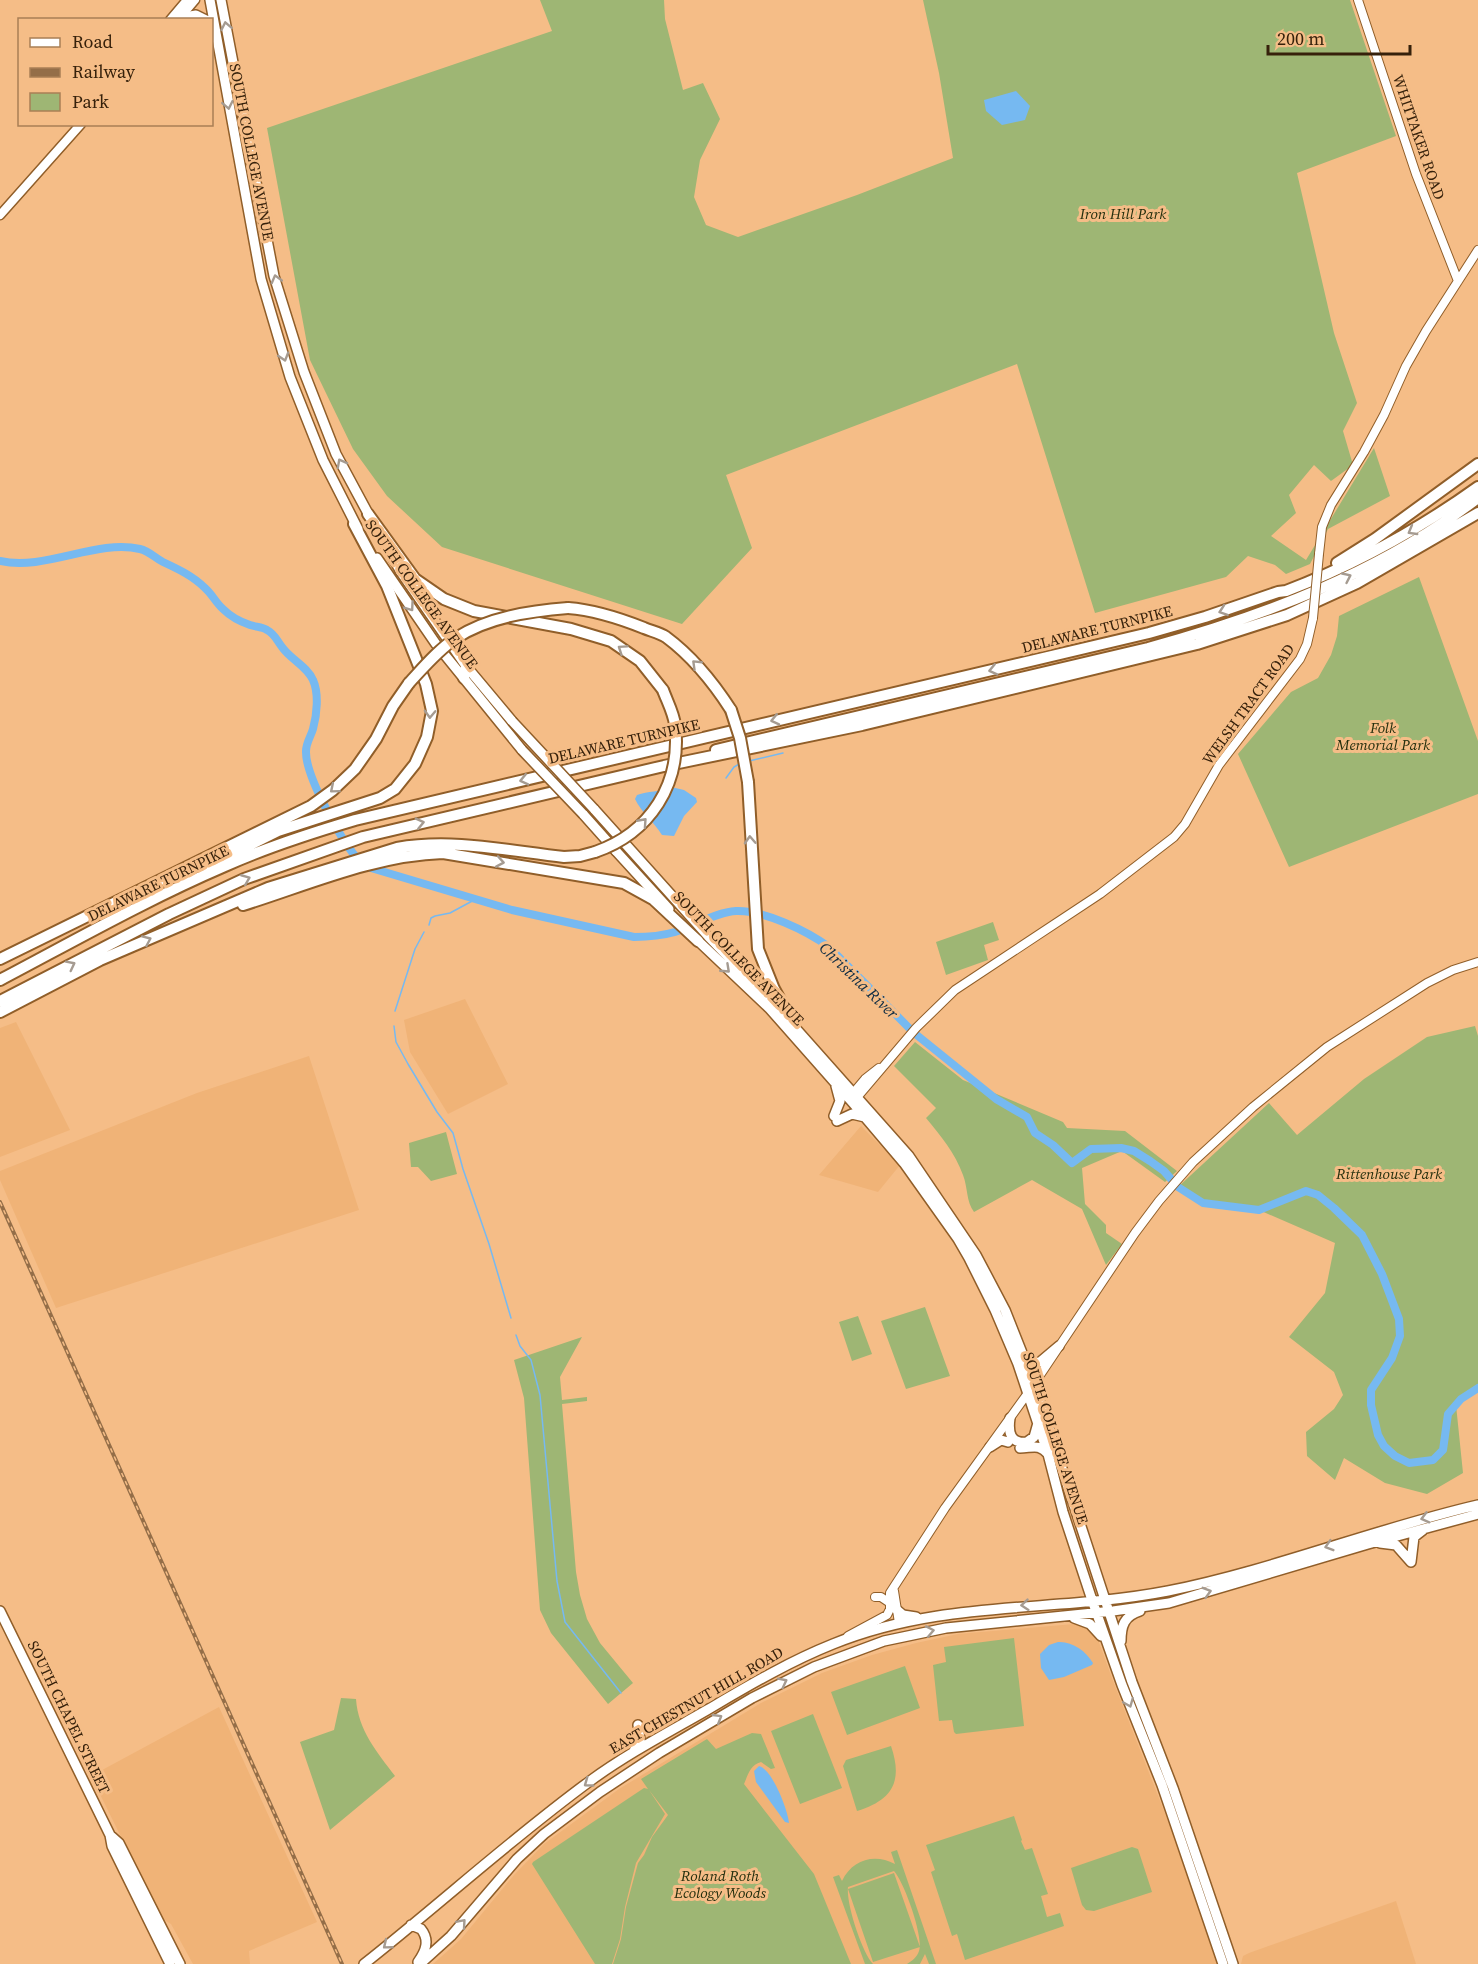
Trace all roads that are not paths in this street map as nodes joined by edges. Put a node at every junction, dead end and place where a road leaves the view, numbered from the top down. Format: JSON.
{"nodes":[{"id":1,"x":187,"y":0,"type":"edge"},
{"id":2,"x":195,"y":0,"type":"edge"},
{"id":3,"x":210,"y":0,"type":"edge"},
{"id":4,"x":221,"y":0,"type":"edge"},
{"id":5,"x":1358,"y":0,"type":"edge"},
{"id":6,"x":176,"y":18,"type":"edge"},
{"id":7,"x":176,"y":18,"type":"edge"},
{"id":8,"x":180,"y":18,"type":"edge"},
{"id":9,"x":202,"y":18,"type":"edge"},
{"id":10,"x":212,"y":18,"type":"edge"},
{"id":11,"x":213,"y":26,"type":"edge"},
{"id":12,"x":79,"y":126,"type":"edge"},
{"id":13,"x":0,"y":215,"type":"edge"},
{"id":14,"x":1478,"y":250,"type":"edge"},
{"id":15,"x":1458,"y":281,"type":"junction"},
{"id":16,"x":1478,"y":464,"type":"edge"},
{"id":17,"x":1478,"y":487,"type":"edge"},
{"id":18,"x":1478,"y":498,"type":"edge"},
{"id":19,"x":1478,"y":513,"type":"edge"},
{"id":20,"x":368,"y":514,"type":"junction"},
{"id":21,"x":354,"y":524,"type":"junction"},
{"id":22,"x":1278,"y":592,"type":"junction"},
{"id":23,"x":466,"y":666,"type":"junction"},
{"id":24,"x":464,"y":678,"type":"junction"},
{"id":25,"x":664,"y":766,"type":"junction"},
{"id":26,"x":444,"y":848,"type":"junction"},
{"id":27,"x":133,"y":910,"type":"junction"},
{"id":28,"x":677,"y":920,"type":"junction"},
{"id":29,"x":698,"y":941,"type":"joint"},
{"id":30,"x":0,"y":959,"type":"edge"},
{"id":31,"x":1478,"y":962,"type":"edge"},
{"id":32,"x":0,"y":980,"type":"edge"},
{"id":33,"x":0,"y":1001,"type":"edge"},
{"id":34,"x":0,"y":1012,"type":"edge"},
{"id":35,"x":795,"y":1027,"type":"junction"},
{"id":36,"x":834,"y":1082,"type":"junction"},
{"id":37,"x":853,"y":1097,"type":"junction"},
{"id":38,"x":866,"y":1118,"type":"junction"},
{"id":39,"x":1059,"y":1346,"type":"junction"},
{"id":40,"x":1026,"y":1363,"type":"junction"},
{"id":41,"x":1034,"y":1383,"type":"junction"},
{"id":42,"x":1028,"y":1393,"type":"junction"},
{"id":43,"x":1010,"y":1418,"type":"junction"},
{"id":44,"x":1038,"y":1423,"type":"junction"},
{"id":45,"x":1001,"y":1431,"type":"junction"},
{"id":46,"x":1008,"y":1442,"type":"junction"},
{"id":47,"x":990,"y":1448,"type":"junction"},
{"id":48,"x":1048,"y":1454,"type":"junction"},
{"id":49,"x":1478,"y":1504,"type":"edge"},
{"id":50,"x":1478,"y":1514,"type":"edge"},
{"id":51,"x":1436,"y":1524,"type":"junction"},
{"id":52,"x":1368,"y":1544,"type":"junction"},
{"id":53,"x":905,"y":1569,"type":"junction"},
{"id":54,"x":1095,"y":1572,"type":"junction"},
{"id":55,"x":1084,"y":1577,"type":"junction"},
{"id":56,"x":908,"y":1580,"type":"dead end"},
{"id":57,"x":1134,"y":1596,"type":"junction"},
{"id":58,"x":875,"y":1597,"type":"dead end"},
{"id":59,"x":1105,"y":1599,"type":"junction"},
{"id":60,"x":1092,"y":1600,"type":"junction"},
{"id":61,"x":1065,"y":1602,"type":"junction"},
{"id":62,"x":1169,"y":1602,"type":"junction"},
{"id":63,"x":893,"y":1606,"type":"junction"},
{"id":64,"x":0,"y":1611,"type":"edge"},
{"id":65,"x":1109,"y":1612,"type":"junction"},
{"id":66,"x":1096,"y":1613,"type":"junction"},
{"id":67,"x":925,"y":1617,"type":"junction"},
{"id":68,"x":1054,"y":1617,"type":"junction"},
{"id":69,"x":899,"y":1623,"type":"junction"},
{"id":70,"x":839,"y":1641,"type":"junction"},
{"id":71,"x":1120,"y":1647,"type":"junction"},
{"id":72,"x":1108,"y":1648,"type":"junction"},
{"id":73,"x":814,"y":1666,"type":"junction"},
{"id":74,"x":638,"y":1725,"type":"dead end"},
{"id":75,"x":632,"y":1754,"type":"junction"},
{"id":76,"x":110,"y":1835,"type":"junction"},
{"id":77,"x":411,"y":1925,"type":"junction"},
{"id":78,"x":170,"y":1964,"type":"edge"},
{"id":79,"x":180,"y":1964,"type":"edge"},
{"id":80,"x":364,"y":1964,"type":"edge"},
{"id":81,"x":419,"y":1964,"type":"edge"},
{"id":82,"x":1223,"y":1964,"type":"edge"},
{"id":83,"x":1233,"y":1964,"type":"edge"}],
"edges":[{"from":1,"to":6,"type":"main road"},
{"from":2,"to":7,"type":"main road"},
{"from":3,"to":10,"type":"main road","name":"SOUTH COLLEGE AVENUE"},
{"from":20,"to":4,"type":"main road","name":"SOUTH COLLEGE AVENUE","one_way":true},
{"from":5,"to":15,"type":"street","name":"WHITTAKER ROAD"},
{"from":8,"to":9,"type":"main road"},
{"from":11,"to":21,"type":"main road","name":"SOUTH COLLEGE AVENUE","one_way":true},
{"from":12,"to":13,"type":"main road"},
{"from":14,"to":15,"type":"street","name":"WELSH TRACT ROAD"},
{"from":15,"to":37,"type":"street","name":"WELSH TRACT ROAD","bridge":true},
{"from":16,"to":22,"type":"highway","name":"DELAWARE TURNPIKE"},
{"from":17,"to":22,"type":"highway","name":"DELAWARE TURNPIKE","one_way":true},
{"from":25,"to":18,"type":"highway","name":"DELAWARE TURNPIKE","one_way":true},
{"from":19,"to":25,"type":"highway","name":"DELAWARE TURNPIKE"},
{"from":20,"to":23,"type":"main road","name":"SOUTH COLLEGE AVENUE"},
{"from":26,"to":20,"type":"highway","one_way":true,"bridge":true},
{"from":21,"to":24,"type":"main road","name":"SOUTH COLLEGE AVENUE","one_way":true},
{"from":21,"to":27,"type":"highway","one_way":true},
{"from":22,"to":27,"type":"highway","name":"DELAWARE TURNPIKE","one_way":true},
{"from":23,"to":24,"type":"highway"},
{"from":23,"to":35,"type":"main road","name":"SOUTH COLLEGE AVENUE","bridge":true},
{"from":24,"to":28,"type":"main road","name":"SOUTH COLLEGE AVENUE","bridge":true},
{"from":33,"to":25,"type":"highway","name":"DELAWARE TURNPIKE","one_way":true},
{"from":26,"to":28,"type":"highway","one_way":true},
{"from":34,"to":26,"type":"highway","one_way":true},
{"from":27,"to":32,"type":"highway","name":"DELAWARE TURNPIKE"},
{"from":28,"to":29,"type":"highway"},
{"from":29,"to":36,"type":"main road","name":"SOUTH COLLEGE AVENUE","one_way":true},
{"from":35,"to":30,"type":"highway","one_way":true,"bridge":true},
{"from":31,"to":39,"type":"street"},
{"from":35,"to":37,"type":"main road","name":"SOUTH COLLEGE AVENUE"},
{"from":36,"to":37,"type":"main road","name":"SOUTH COLLEGE AVENUE"},
{"from":36,"to":38,"type":"main road"},
{"from":37,"to":38,"type":"main road","name":"SOUTH COLLEGE AVENUE"},
{"from":37,"to":40,"type":"main road","name":"SOUTH COLLEGE AVENUE"},
{"from":38,"to":42,"type":"main road","name":"SOUTH COLLEGE AVENUE"},
{"from":39,"to":40,"type":"main road"},
{"from":39,"to":41,"type":"street"},
{"from":40,"to":41,"type":"main road","name":"SOUTH COLLEGE AVENUE"},
{"from":41,"to":42,"type":"street"},
{"from":41,"to":54,"type":"main road","name":"SOUTH COLLEGE AVENUE"},
{"from":42,"to":43,"type":"street"},
{"from":42,"to":44,"type":"main road","name":"SOUTH COLLEGE AVENUE"},
{"from":43,"to":44,"type":"main road"},
{"from":43,"to":45,"type":"street"},
{"from":44,"to":48,"type":"main road","name":"SOUTH COLLEGE AVENUE"},
{"from":45,"to":46,"type":"main road"},
{"from":45,"to":47,"type":"street"},
{"from":46,"to":47,"type":"main road"},
{"from":46,"to":48,"type":"main road"},
{"from":47,"to":53,"type":"street"},
{"from":48,"to":55,"type":"main road","name":"SOUTH COLLEGE AVENUE"},
{"from":49,"to":57,"type":"main road","name":"EAST CHESTNUT HILL ROAD","one_way":true},
{"from":50,"to":51,"type":"main road"},
{"from":51,"to":52,"type":"main road"},
{"from":51,"to":52,"type":"main road"},
{"from":62,"to":52,"type":"main road","one_way":true},
{"from":53,"to":56,"type":"street"},
{"from":53,"to":63,"type":"street"},
{"from":54,"to":57,"type":"main road"},
{"from":54,"to":59,"type":"main road","name":"SOUTH COLLEGE AVENUE"},
{"from":55,"to":60,"type":"main road","name":"SOUTH COLLEGE AVENUE"},
{"from":55,"to":61,"type":"main road"},
{"from":57,"to":59,"type":"main road","name":"EAST CHESTNUT HILL ROAD"},
{"from":58,"to":63,"type":"street"},
{"from":59,"to":60,"type":"main road","name":"EAST CHESTNUT HILL ROAD"},
{"from":59,"to":65,"type":"main road","name":"SOUTH COLLEGE AVENUE"},
{"from":60,"to":61,"type":"main road","name":"EAST CHESTNUT HILL ROAD"},
{"from":60,"to":66,"type":"main road","name":"SOUTH COLLEGE AVENUE"},
{"from":61,"to":67,"type":"main road","name":"EAST CHESTNUT HILL ROAD","one_way":true},
{"from":62,"to":65,"type":"main road","name":"EAST CHESTNUT HILL ROAD"},
{"from":62,"to":71,"type":"main road"},
{"from":63,"to":67,"type":"main road"},
{"from":63,"to":69,"type":"street"},
{"from":63,"to":70,"type":"street"},
{"from":64,"to":76,"type":"main road","name":"SOUTH CHAPEL STREET"},
{"from":65,"to":66,"type":"main road","name":"EAST CHESTNUT HILL ROAD"},
{"from":65,"to":71,"type":"main road","name":"SOUTH COLLEGE AVENUE"},
{"from":66,"to":68,"type":"main road","name":"EAST CHESTNUT HILL ROAD"},
{"from":66,"to":72,"type":"main road","name":"SOUTH COLLEGE AVENUE"},
{"from":67,"to":69,"type":"main road","name":"EAST CHESTNUT HILL ROAD"},
{"from":68,"to":72,"type":"main road"},
{"from":73,"to":68,"type":"main road","name":"EAST CHESTNUT HILL ROAD","one_way":true},
{"from":69,"to":70,"type":"main road","name":"EAST CHESTNUT HILL ROAD"},
{"from":69,"to":73,"type":"main road"},
{"from":70,"to":75,"type":"main road","name":"EAST CHESTNUT HILL ROAD"},
{"from":71,"to":83,"type":"main road","name":"SOUTH COLLEGE AVENUE"},
{"from":72,"to":82,"type":"main road","name":"SOUTH COLLEGE AVENUE","one_way":true},
{"from":81,"to":73,"type":"main road","name":"EAST CHESTNUT HILL ROAD","one_way":true},
{"from":74,"to":75,"type":"main road"},
{"from":75,"to":77,"type":"main road","name":"EAST CHESTNUT HILL ROAD","one_way":true},
{"from":76,"to":78,"type":"main road","name":"SOUTH CHAPEL STREET"},
{"from":76,"to":79,"type":"main road","name":"SOUTH CHAPEL STREET"},
{"from":77,"to":80,"type":"main road","name":"EAST CHESTNUT HILL ROAD","one_way":true},
{"from":77,"to":81,"type":"main road"}]}
